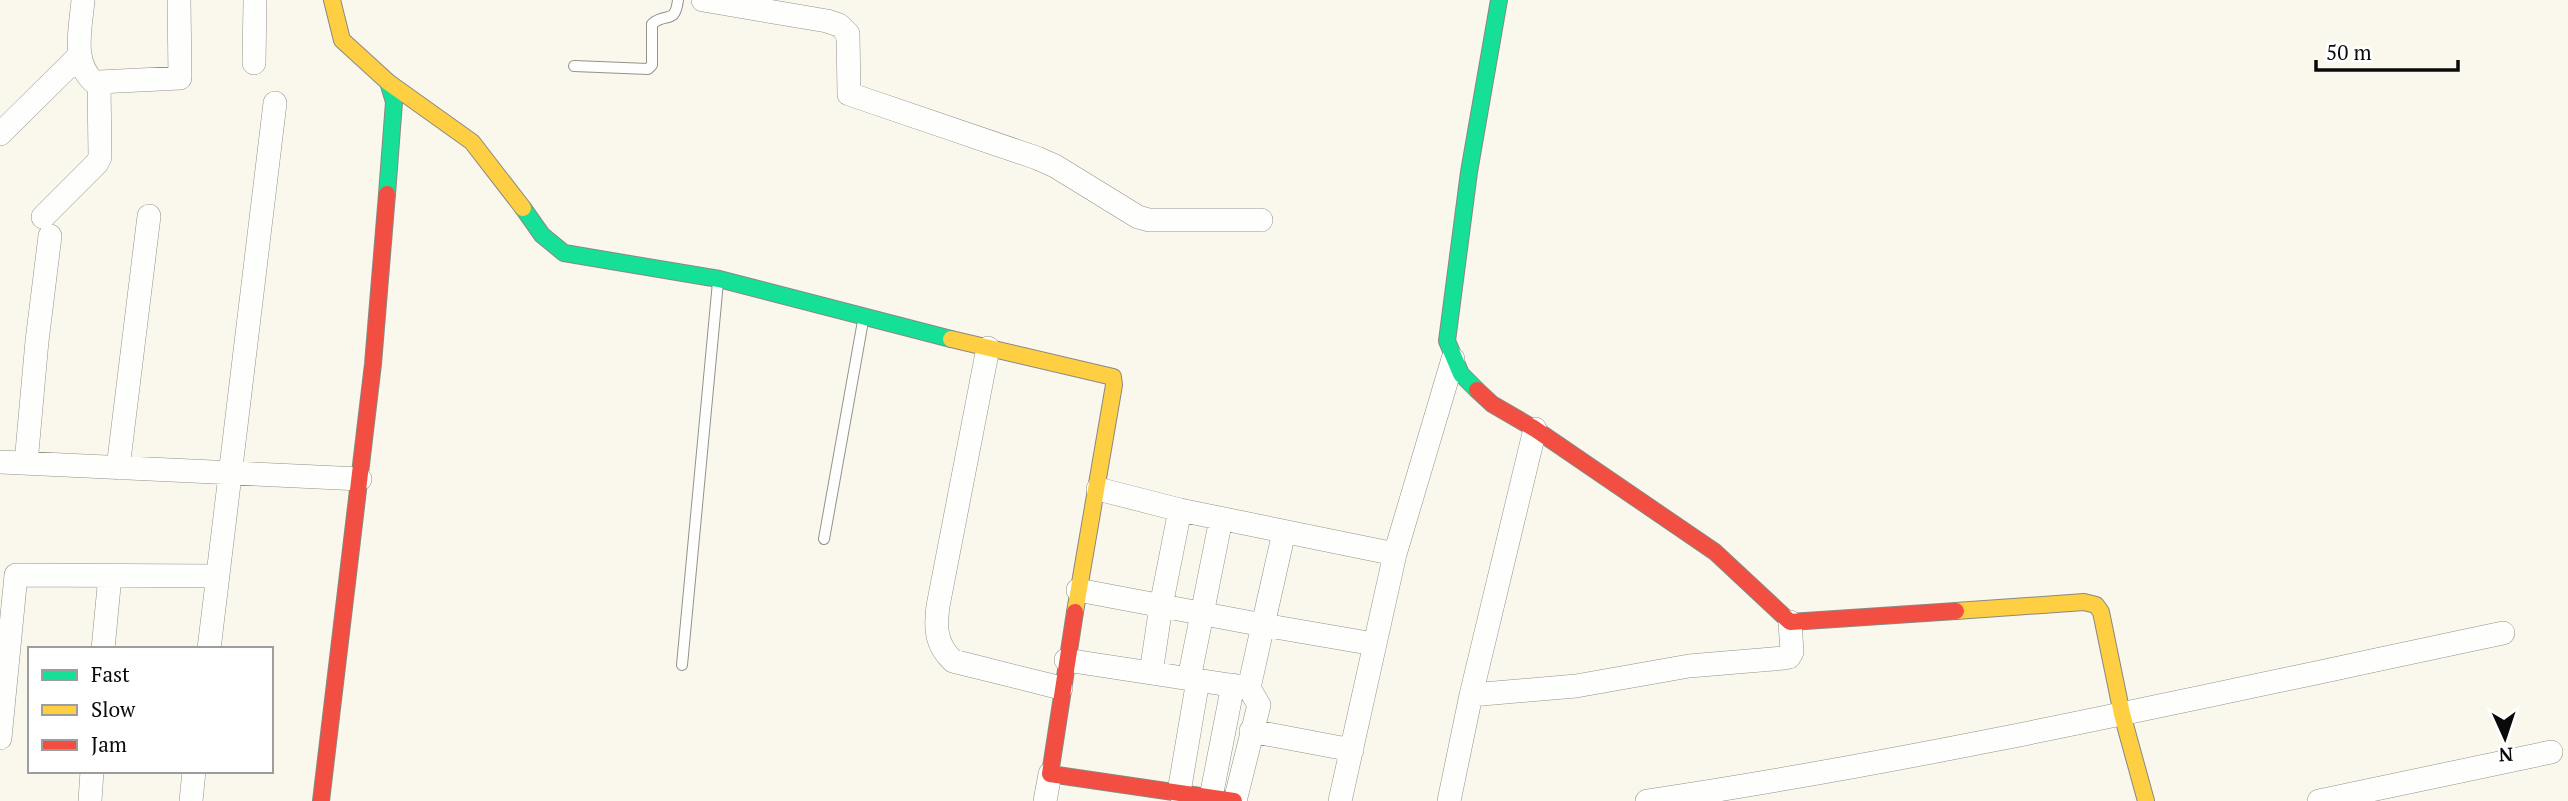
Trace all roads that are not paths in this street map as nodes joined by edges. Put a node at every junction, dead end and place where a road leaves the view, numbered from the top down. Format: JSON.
{"nodes":[{"id":1,"x":83,"y":0,"type":"edge"},
{"id":2,"x":179,"y":0,"type":"edge"},
{"id":3,"x":255,"y":0,"type":"edge"},
{"id":4,"x":332,"y":0,"type":"edge"},
{"id":5,"x":678,"y":0,"type":"edge"},
{"id":6,"x":703,"y":0,"type":"edge"},
{"id":7,"x":1499,"y":0,"type":"edge"},
{"id":8,"x":79,"y":55,"type":"junction"},
{"id":9,"x":254,"y":63,"type":"dead end"},
{"id":10,"x":574,"y":66,"type":"dead end"},
{"id":11,"x":99,"y":82,"type":"junction"},
{"id":12,"x":388,"y":82,"type":"junction"},
{"id":13,"x":275,"y":103,"type":"dead end"},
{"id":14,"x":0,"y":134,"type":"edge"},
{"id":15,"x":149,"y":215,"type":"dead end"},
{"id":16,"x":1261,"y":220,"type":"dead end"},
{"id":17,"x":719,"y":279,"type":"junction"},
{"id":18,"x":864,"y":317,"type":"junction"},
{"id":19,"x":988,"y":348,"type":"junction"},
{"id":20,"x":1453,"y":359,"type":"junction"},
{"id":21,"x":1535,"y":429,"type":"junction"},
{"id":22,"x":0,"y":462,"type":"edge"},
{"id":23,"x":26,"y":463,"type":"junction"},
{"id":24,"x":118,"y":468,"type":"junction"},
{"id":25,"x":230,"y":474,"type":"junction"},
{"id":26,"x":360,"y":479,"type":"junction"},
{"id":27,"x":1098,"y":489,"type":"junction"},
{"id":28,"x":1180,"y":510,"type":"junction"},
{"id":29,"x":1221,"y":519,"type":"junction"},
{"id":30,"x":1284,"y":531,"type":"junction"},
{"id":31,"x":824,"y":539,"type":"dead end"},
{"id":32,"x":1395,"y":554,"type":"junction"},
{"id":33,"x":8,"y":575,"type":"edge"},
{"id":34,"x":110,"y":576,"type":"junction"},
{"id":35,"x":217,"y":576,"type":"junction"},
{"id":36,"x":1078,"y":590,"type":"junction"},
{"id":37,"x":1161,"y":606,"type":"junction"},
{"id":38,"x":1201,"y":614,"type":"junction"},
{"id":39,"x":1790,"y":621,"type":"junction"},
{"id":40,"x":1264,"y":625,"type":"junction"},
{"id":41,"x":2502,"y":633,"type":"dead end"},
{"id":42,"x":1374,"y":644,"type":"junction"},
{"id":43,"x":103,"y":647,"type":"edge"},
{"id":44,"x":209,"y":647,"type":"edge"},
{"id":45,"x":1066,"y":660,"type":"junction"},
{"id":46,"x":682,"y":665,"type":"dead end"},
{"id":47,"x":1151,"y":673,"type":"junction"},
{"id":48,"x":1193,"y":679,"type":"junction"},
{"id":49,"x":1241,"y":687,"type":"junction"},
{"id":50,"x":1061,"y":688,"type":"junction"},
{"id":51,"x":1471,"y":695,"type":"junction"},
{"id":52,"x":2122,"y":714,"type":"junction"},
{"id":53,"x":1251,"y":731,"type":"junction"},
{"id":54,"x":0,"y":738,"type":"edge"},
{"id":55,"x":1352,"y":750,"type":"junction"},
{"id":56,"x":2551,"y":752,"type":"dead end"},
{"id":57,"x":92,"y":773,"type":"edge"},
{"id":58,"x":194,"y":773,"type":"edge"},
{"id":59,"x":1050,"y":774,"type":"junction"},
{"id":60,"x":1113,"y":792,"type":"edge"},
{"id":61,"x":1193,"y":796,"type":"edge"},
{"id":62,"x":90,"y":801,"type":"edge"},
{"id":63,"x":191,"y":801,"type":"edge"},
{"id":64,"x":321,"y":801,"type":"edge"},
{"id":65,"x":1045,"y":801,"type":"edge"},
{"id":66,"x":1234,"y":801,"type":"edge"},
{"id":67,"x":1340,"y":801,"type":"edge"},
{"id":68,"x":1449,"y":801,"type":"edge"},
{"id":69,"x":1647,"y":801,"type":"edge"},
{"id":70,"x":2146,"y":801,"type":"edge"},
{"id":71,"x":2319,"y":801,"type":"edge"}],
"edges":[{"from":1,"to":8,"type":"street"},
{"from":2,"to":11,"type":"street"},
{"from":3,"to":9,"type":"street"},
{"from":4,"to":12,"type":"street"},
{"from":5,"to":10,"type":"lane"},
{"from":6,"to":16,"type":"street"},
{"from":7,"to":20,"type":"street"},
{"from":8,"to":11,"type":"street"},
{"from":8,"to":14,"type":"street"},
{"from":11,"to":23,"type":"street"},
{"from":12,"to":17,"type":"street"},
{"from":12,"to":26,"type":"street"},
{"from":13,"to":25,"type":"street"},
{"from":15,"to":24,"type":"street"},
{"from":17,"to":18,"type":"street"},
{"from":17,"to":46,"type":"lane"},
{"from":18,"to":19,"type":"street"},
{"from":18,"to":31,"type":"lane"},
{"from":19,"to":27,"type":"street"},
{"from":19,"to":50,"type":"street"},
{"from":20,"to":21,"type":"street"},
{"from":20,"to":32,"type":"street"},
{"from":21,"to":39,"type":"street"},
{"from":21,"to":51,"type":"street"},
{"from":22,"to":23,"type":"street"},
{"from":23,"to":24,"type":"street"},
{"from":24,"to":25,"type":"street"},
{"from":25,"to":26,"type":"street"},
{"from":25,"to":35,"type":"street"},
{"from":26,"to":64,"type":"street"},
{"from":27,"to":28,"type":"street"},
{"from":27,"to":36,"type":"street"},
{"from":28,"to":29,"type":"street"},
{"from":28,"to":37,"type":"street"},
{"from":29,"to":30,"type":"street"},
{"from":29,"to":38,"type":"street"},
{"from":30,"to":32,"type":"street"},
{"from":30,"to":40,"type":"street"},
{"from":32,"to":42,"type":"street"},
{"from":33,"to":34,"type":"street"},
{"from":33,"to":54,"type":"street"},
{"from":34,"to":35,"type":"street"},
{"from":34,"to":43,"type":"street"},
{"from":35,"to":44,"type":"street"},
{"from":36,"to":37,"type":"street"},
{"from":36,"to":45,"type":"street"},
{"from":37,"to":38,"type":"street"},
{"from":37,"to":47,"type":"street"},
{"from":38,"to":40,"type":"street"},
{"from":38,"to":48,"type":"street"},
{"from":39,"to":51,"type":"street"},
{"from":39,"to":52,"type":"street"},
{"from":40,"to":42,"type":"street"},
{"from":40,"to":49,"type":"street"},
{"from":41,"to":52,"type":"street"},
{"from":42,"to":55,"type":"street"},
{"from":45,"to":47,"type":"street"},
{"from":45,"to":50,"type":"street"},
{"from":47,"to":48,"type":"street"},
{"from":48,"to":49,"type":"street"},
{"from":48,"to":61,"type":"street"},
{"from":49,"to":53,"type":"street"},
{"from":49,"to":61,"type":"street"},
{"from":50,"to":59,"type":"street"},
{"from":51,"to":68,"type":"street"},
{"from":52,"to":69,"type":"street"},
{"from":52,"to":70,"type":"street"},
{"from":53,"to":55,"type":"street"},
{"from":53,"to":66,"type":"street"},
{"from":55,"to":67,"type":"street"},
{"from":56,"to":71,"type":"street"},
{"from":57,"to":62,"type":"street"},
{"from":58,"to":63,"type":"street"},
{"from":59,"to":60,"type":"street"},
{"from":59,"to":65,"type":"street"},
{"from":60,"to":61,"type":"street"},
{"from":61,"to":66,"type":"street"}]}
